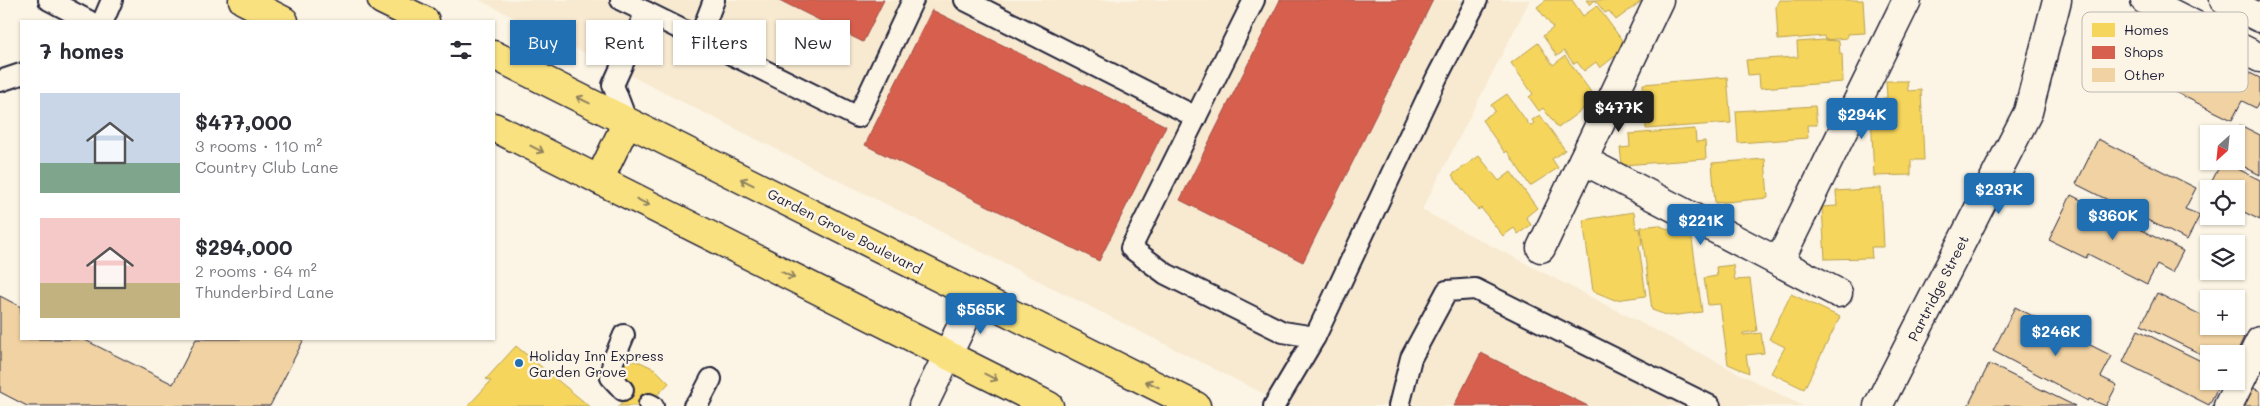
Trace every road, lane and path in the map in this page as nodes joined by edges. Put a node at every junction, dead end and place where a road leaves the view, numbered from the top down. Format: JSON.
{"nodes":[{"id":1,"x":49,"y":0,"type":"edge"},
{"id":2,"x":112,"y":0,"type":"edge"},
{"id":3,"x":243,"y":0,"type":"edge"},
{"id":4,"x":382,"y":0,"type":"edge"},
{"id":5,"x":621,"y":0,"type":"edge"},
{"id":6,"x":714,"y":0,"type":"edge"},
{"id":7,"x":913,"y":0,"type":"edge"},
{"id":8,"x":965,"y":0,"type":"edge"},
{"id":9,"x":1254,"y":0,"type":"edge"},
{"id":10,"x":1477,"y":0,"type":"edge"},
{"id":11,"x":1659,"y":0,"type":"edge"},
{"id":12,"x":1908,"y":0,"type":"edge"},
{"id":13,"x":2057,"y":0,"type":"edge"},
{"id":14,"x":2145,"y":0,"type":"edge"},
{"id":15,"x":2224,"y":0,"type":"edge"},
{"id":16,"x":646,"y":12,"type":"junction"},
{"id":17,"x":2169,"y":12,"type":"edge"},
{"id":18,"x":2260,"y":18,"type":"edge"},
{"id":19,"x":87,"y":20,"type":"edge"},
{"id":20,"x":102,"y":20,"type":"edge"},
{"id":21,"x":282,"y":20,"type":"edge"},
{"id":22,"x":423,"y":20,"type":"edge"},
{"id":23,"x":706,"y":20,"type":"edge"},
{"id":24,"x":673,"y":26,"type":"edge"},
{"id":25,"x":2248,"y":52,"type":"edge"},
{"id":26,"x":495,"y":56,"type":"edge"},
{"id":27,"x":2260,"y":58,"type":"edge"},
{"id":28,"x":752,"y":65,"type":"edge"},
{"id":29,"x":20,"y":74,"type":"edge"},
{"id":30,"x":0,"y":81,"type":"edge"},
{"id":31,"x":1196,"y":117,"type":"junction"},
{"id":32,"x":627,"y":122,"type":"junction"},
{"id":33,"x":495,"y":128,"type":"edge"},
{"id":34,"x":1583,"y":160,"type":"junction"},
{"id":35,"x":599,"y":180,"type":"junction"},
{"id":36,"x":1541,"y":248,"type":"dead end"},
{"id":37,"x":1779,"y":262,"type":"junction"},
{"id":38,"x":1838,"y":292,"type":"dead end"},
{"id":39,"x":976,"y":296,"type":"junction"},
{"id":40,"x":624,"y":335,"type":"dead end"},
{"id":41,"x":1315,"y":337,"type":"junction"},
{"id":42,"x":2260,"y":342,"type":"edge"},
{"id":43,"x":948,"y":355,"type":"junction"},
{"id":44,"x":711,"y":379,"type":"dead end"},
{"id":45,"x":623,"y":390,"type":"dead end"},
{"id":46,"x":694,"y":406,"type":"edge"},
{"id":47,"x":923,"y":406,"type":"edge"},
{"id":48,"x":1048,"y":406,"type":"edge"},
{"id":49,"x":1196,"y":406,"type":"edge"},
{"id":50,"x":1274,"y":406,"type":"edge"},
{"id":51,"x":1399,"y":406,"type":"edge"},
{"id":52,"x":1710,"y":406,"type":"edge"},
{"id":53,"x":1878,"y":406,"type":"edge"},
{"id":54,"x":2228,"y":406,"type":"edge"}],
"edges":[{"from":1,"to":19,"type":"lane"},
{"from":2,"to":20,"type":"lane"},
{"from":3,"to":21,"type":"main road"},
{"from":4,"to":22,"type":"main road"},
{"from":5,"to":16,"type":"lane"},
{"from":6,"to":23,"type":"lane"},
{"from":7,"to":28,"type":"lane"},
{"from":8,"to":31,"type":"lane"},
{"from":9,"to":31,"type":"lane"},
{"from":10,"to":41,"type":"lane"},
{"from":11,"to":34,"type":"street"},
{"from":12,"to":37,"type":"street"},
{"from":13,"to":53,"type":"street","name":"Partridge Street"},
{"from":14,"to":17,"type":"street"},
{"from":15,"to":18,"type":"street"},
{"from":16,"to":24,"type":"lane"},
{"from":16,"to":32,"type":"lane"},
{"from":25,"to":27,"type":"street"},
{"from":32,"to":26,"type":"main road","name":"Garden Grove Boulevard","one_way":true},
{"from":29,"to":30,"type":"lane"},
{"from":31,"to":41,"type":"lane"},
{"from":32,"to":35,"type":"main road"},
{"from":39,"to":32,"type":"main road","name":"Garden Grove Boulevard","one_way":true},
{"from":33,"to":35,"type":"main road","one_way":true},
{"from":34,"to":36,"type":"street"},
{"from":34,"to":37,"type":"street"},
{"from":35,"to":43,"type":"main road","one_way":true},
{"from":37,"to":38,"type":"street"},
{"from":39,"to":43,"type":"street"},
{"from":49,"to":39,"type":"main road","name":"Garden Grove Boulevard","one_way":true},
{"from":40,"to":45,"type":"lane"},
{"from":41,"to":50,"type":"lane"},
{"from":42,"to":54,"type":"street"},
{"from":43,"to":47,"type":"street"},
{"from":43,"to":48,"type":"main road","one_way":true},
{"from":44,"to":46,"type":"lane"},
{"from":51,"to":52,"type":"lane"}]}
